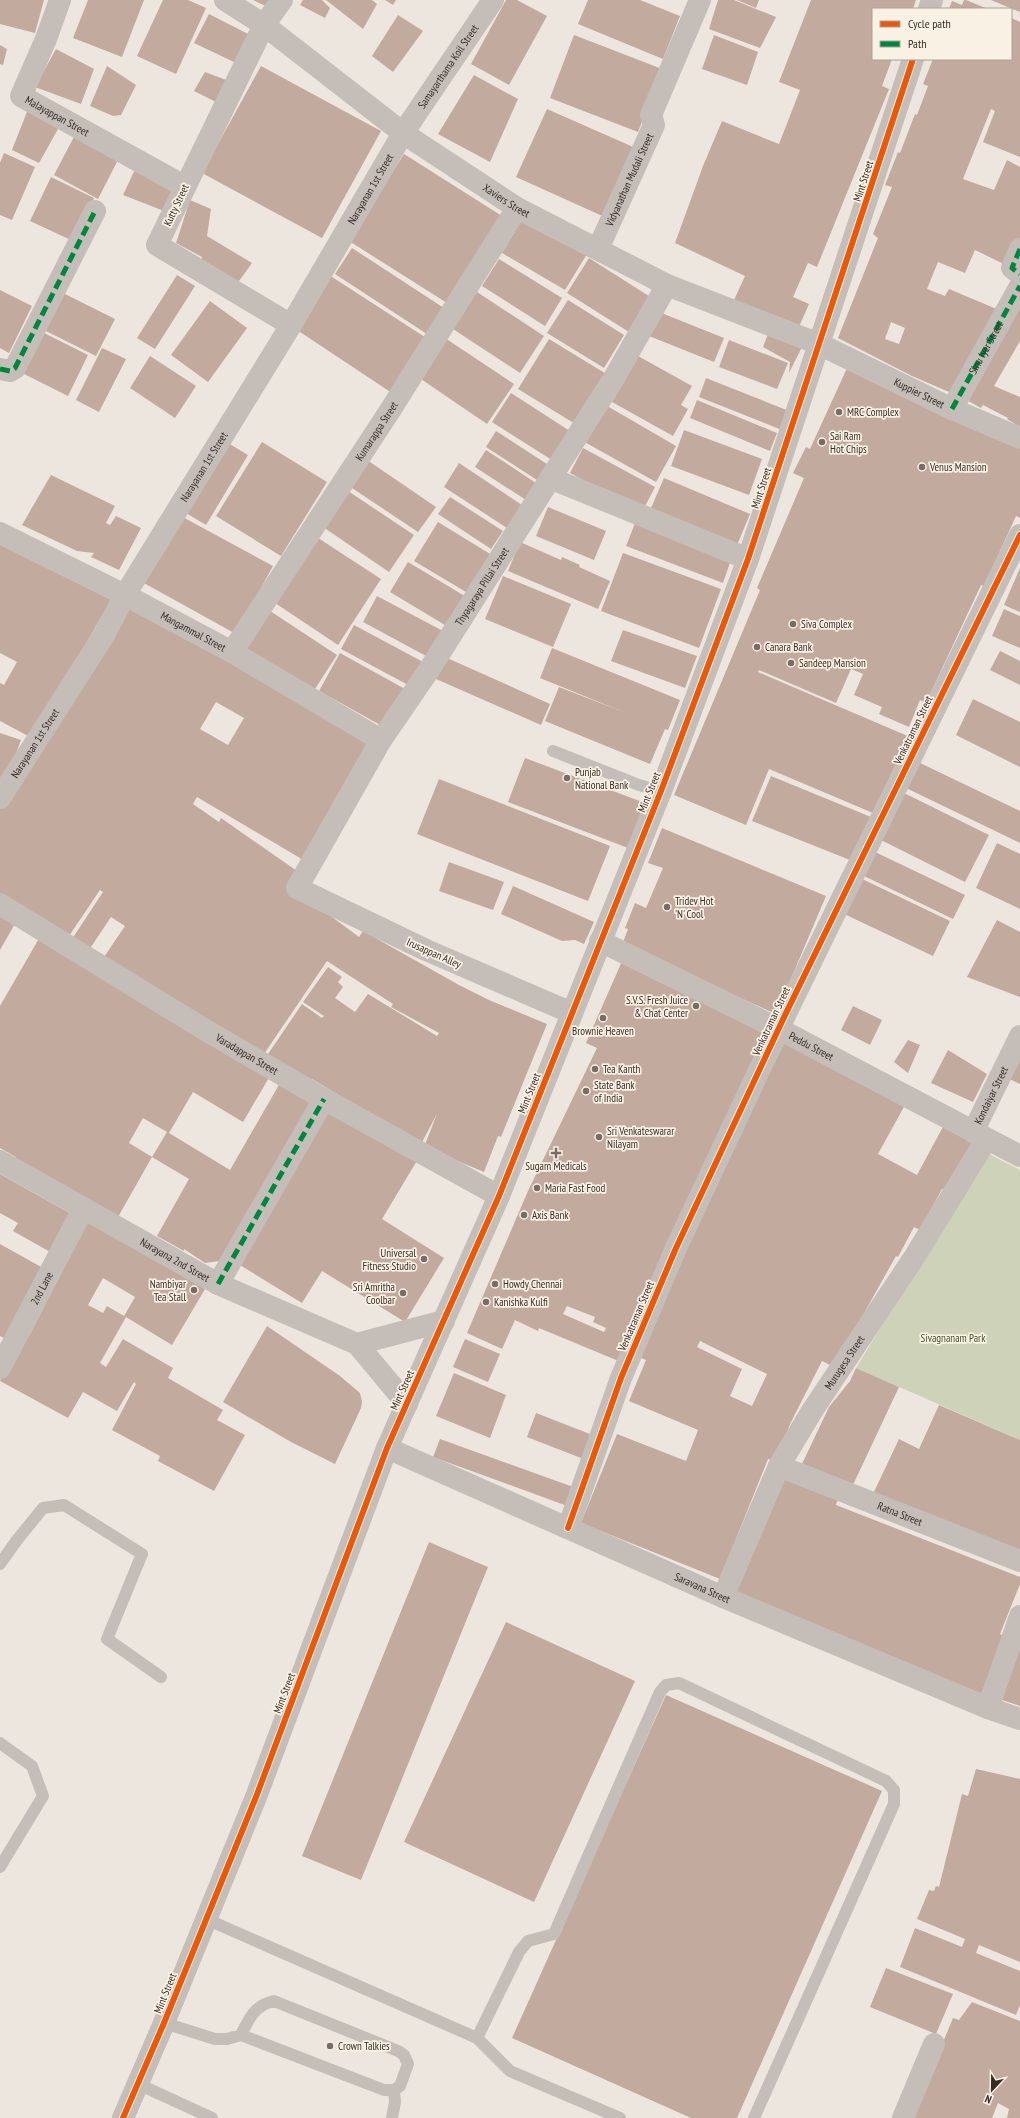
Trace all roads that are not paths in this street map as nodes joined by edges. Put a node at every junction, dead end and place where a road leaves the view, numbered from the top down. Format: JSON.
{"nodes":[{"id":1,"x":60,"y":0,"type":"edge"},
{"id":2,"x":225,"y":0,"type":"edge"},
{"id":3,"x":282,"y":0,"type":"edge"},
{"id":4,"x":494,"y":0,"type":"edge"},
{"id":5,"x":700,"y":0,"type":"edge"},
{"id":6,"x":264,"y":25,"type":"junction"},
{"id":7,"x":913,"y":60,"type":"edge"},
{"id":8,"x":403,"y":133,"type":"junction"},
{"id":9,"x":184,"y":186,"type":"junction"},
{"id":10,"x":517,"y":208,"type":"junction"},
{"id":11,"x":95,"y":210,"type":"dead end"},
{"id":12,"x":598,"y":249,"type":"junction"},
{"id":13,"x":1020,"y":249,"type":"edge"},
{"id":14,"x":1020,"y":274,"type":"edge"},
{"id":15,"x":667,"y":284,"type":"junction"},
{"id":16,"x":1020,"y":286,"type":"edge"},
{"id":17,"x":291,"y":325,"type":"junction"},
{"id":18,"x":820,"y":344,"type":"junction"},
{"id":19,"x":0,"y":369,"type":"edge"},
{"id":20,"x":952,"y":409,"type":"junction"},
{"id":21,"x":1020,"y":438,"type":"edge"},
{"id":22,"x":550,"y":478,"type":"junction"},
{"id":23,"x":0,"y":533,"type":"edge"},
{"id":24,"x":1020,"y":535,"type":"edge"},
{"id":25,"x":748,"y":559,"type":"junction"},
{"id":26,"x":125,"y":594,"type":"junction"},
{"id":27,"x":232,"y":652,"type":"junction"},
{"id":28,"x":381,"y":740,"type":"junction"},
{"id":29,"x":552,"y":751,"type":"dead end"},
{"id":30,"x":661,"y":791,"type":"junction"},
{"id":31,"x":0,"y":798,"type":"edge"},
{"id":32,"x":297,"y":888,"type":"joint"},
{"id":33,"x":0,"y":904,"type":"edge"},
{"id":34,"x":600,"y":941,"type":"junction"},
{"id":35,"x":572,"y":1013,"type":"junction"},
{"id":36,"x":779,"y":1028,"type":"junction"},
{"id":37,"x":1020,"y":1036,"type":"edge"},
{"id":38,"x":324,"y":1099,"type":"junction"},
{"id":39,"x":979,"y":1136,"type":"junction"},
{"id":40,"x":1020,"y":1156,"type":"edge"},
{"id":41,"x":0,"y":1161,"type":"edge"},
{"id":42,"x":499,"y":1196,"type":"junction"},
{"id":43,"x":83,"y":1209,"type":"junction"},
{"id":44,"x":218,"y":1284,"type":"junction"},
{"id":45,"x":444,"y":1321,"type":"junction"},
{"id":46,"x":357,"y":1344,"type":"junction"},
{"id":47,"x":0,"y":1368,"type":"edge"},
{"id":48,"x":407,"y":1404,"type":"junction"},
{"id":49,"x":387,"y":1448,"type":"junction"},
{"id":50,"x":779,"y":1466,"type":"junction"},
{"id":51,"x":568,"y":1528,"type":"junction"},
{"id":52,"x":1020,"y":1561,"type":"edge"},
{"id":53,"x":0,"y":1564,"type":"edge"},
{"id":54,"x":723,"y":1596,"type":"junction"},
{"id":55,"x":1020,"y":1616,"type":"edge"},
{"id":56,"x":161,"y":1677,"type":"dead end"},
{"id":57,"x":988,"y":1708,"type":"junction"},
{"id":58,"x":1020,"y":1719,"type":"edge"},
{"id":59,"x":0,"y":1743,"type":"edge"},
{"id":60,"x":0,"y":1867,"type":"edge"},
{"id":61,"x":206,"y":1919,"type":"junction"},
{"id":62,"x":164,"y":2023,"type":"junction"},
{"id":63,"x":241,"y":2035,"type":"junction"},
{"id":64,"x":477,"y":2038,"type":"junction"},
{"id":65,"x":934,"y":2044,"type":"dead end"},
{"id":66,"x":138,"y":2084,"type":"junction"},
{"id":67,"x":394,"y":2090,"type":"junction"},
{"id":68,"x":123,"y":2118,"type":"edge"},
{"id":69,"x":212,"y":2118,"type":"edge"},
{"id":70,"x":392,"y":2118,"type":"edge"},
{"id":71,"x":620,"y":2118,"type":"edge"},
{"id":72,"x":754,"y":2118,"type":"edge"},
{"id":73,"x":903,"y":2118,"type":"edge"}],
"edges":[{"from":1,"to":9,"type":"street","name":"Malayappan Street"},
{"from":2,"to":6,"type":"street","name":"Xaviers Street"},
{"from":3,"to":6,"type":"street","name":"Kutty Street"},
{"from":4,"to":8,"type":"street","name":"Samayarthama Koil Street"},
{"from":5,"to":12,"type":"street","name":"Vidyanathan Mudali Street"},
{"from":6,"to":8,"type":"street","name":"Xaviers Street"},
{"from":6,"to":9,"type":"street","name":"Kutty Street"},
{"from":7,"to":18,"type":"street","name":"Mint Street"},
{"from":8,"to":10,"type":"street","name":"Xaviers Street"},
{"from":8,"to":17,"type":"street","name":"Narayanan 1st Street"},
{"from":9,"to":17,"type":"street","name":"Kutty Street"},
{"from":10,"to":12,"type":"street","name":"Xaviers Street"},
{"from":10,"to":27,"type":"street","name":"Kumarappa Street"},
{"from":11,"to":19,"type":"street"},
{"from":12,"to":15,"type":"street","name":"Xaviers Street"},
{"from":13,"to":14,"type":"street"},
{"from":15,"to":18,"type":"street","name":"Xaviers Street"},
{"from":15,"to":22,"type":"street","name":"Thyagaraya Pillai Street"},
{"from":16,"to":20,"type":"street","name":"Sinu Iyer Street"},
{"from":17,"to":26,"type":"street","name":"Narayanan 1st Street"},
{"from":18,"to":20,"type":"street","name":"Kuppier Street"},
{"from":18,"to":25,"type":"street","name":"Mint Street"},
{"from":20,"to":21,"type":"street","name":"Kuppier Street"},
{"from":22,"to":25,"type":"street"},
{"from":22,"to":28,"type":"street","name":"Thyagaraya Pillai Street"},
{"from":23,"to":26,"type":"street","name":"Mangammal Street"},
{"from":24,"to":36,"type":"street","name":"Venkatraman Street"},
{"from":25,"to":30,"type":"street","name":"Mint Street"},
{"from":26,"to":27,"type":"street","name":"Mangammal Street"},
{"from":26,"to":31,"type":"street","name":"Narayanan 1st Street"},
{"from":27,"to":28,"type":"street","name":"Mangammal Street"},
{"from":28,"to":32,"type":"street","name":"Thyagaraya Pillai Street"},
{"from":29,"to":30,"type":"lane"},
{"from":30,"to":34,"type":"street","name":"Mint Street"},
{"from":32,"to":35,"type":"street","name":"Irusappan Alley"},
{"from":33,"to":38,"type":"street","name":"Varadappan Street"},
{"from":34,"to":35,"type":"street","name":"Mint Street"},
{"from":34,"to":36,"type":"street","name":"Peddu Street"},
{"from":35,"to":42,"type":"street","name":"Mint Street"},
{"from":36,"to":39,"type":"street","name":"Peddu Street"},
{"from":36,"to":51,"type":"street","name":"Venkatraman Street"},
{"from":37,"to":39,"type":"street","name":"Kondaiyar Street"},
{"from":38,"to":42,"type":"street","name":"Varadappan Street"},
{"from":38,"to":44,"type":"street"},
{"from":39,"to":40,"type":"street","name":"Peddu Street"},
{"from":39,"to":50,"type":"street","name":"Murugesa Street"},
{"from":41,"to":43,"type":"street","name":"Narayana 2nd Street"},
{"from":42,"to":45,"type":"street","name":"Mint Street"},
{"from":43,"to":44,"type":"street","name":"Narayana 2nd Street"},
{"from":43,"to":47,"type":"street","name":"2nd Lane"},
{"from":44,"to":46,"type":"street","name":"Narayana 2nd Street"},
{"from":45,"to":46,"type":"street"},
{"from":45,"to":48,"type":"street","name":"Mint Street"},
{"from":46,"to":48,"type":"street","name":"Narayana 2nd Street"},
{"from":48,"to":49,"type":"street","name":"Mint Street"},
{"from":49,"to":51,"type":"street","name":"Saravana Street"},
{"from":49,"to":61,"type":"street","name":"Mint Street"},
{"from":50,"to":52,"type":"street","name":"Ratna Street"},
{"from":50,"to":54,"type":"street","name":"Murugesa Street"},
{"from":51,"to":54,"type":"street","name":"Saravana Street"},
{"from":53,"to":56,"type":"lane"},
{"from":54,"to":57,"type":"street","name":"Saravana Street"},
{"from":55,"to":57,"type":"street"},
{"from":57,"to":58,"type":"street","name":"Saravana Street"},
{"from":59,"to":60,"type":"lane"},
{"from":61,"to":62,"type":"street","name":"Mint Street"},
{"from":61,"to":64,"type":"lane"},
{"from":62,"to":63,"type":"lane"},
{"from":62,"to":66,"type":"street","name":"Mint Street"},
{"from":63,"to":67,"type":"lane"},
{"from":63,"to":67,"type":"lane"},
{"from":64,"to":71,"type":"lane"},
{"from":64,"to":72,"type":"lane"},
{"from":65,"to":73,"type":"street"},
{"from":66,"to":68,"type":"street","name":"Mint Street"},
{"from":66,"to":69,"type":"lane"},
{"from":67,"to":70,"type":"lane"}]}
